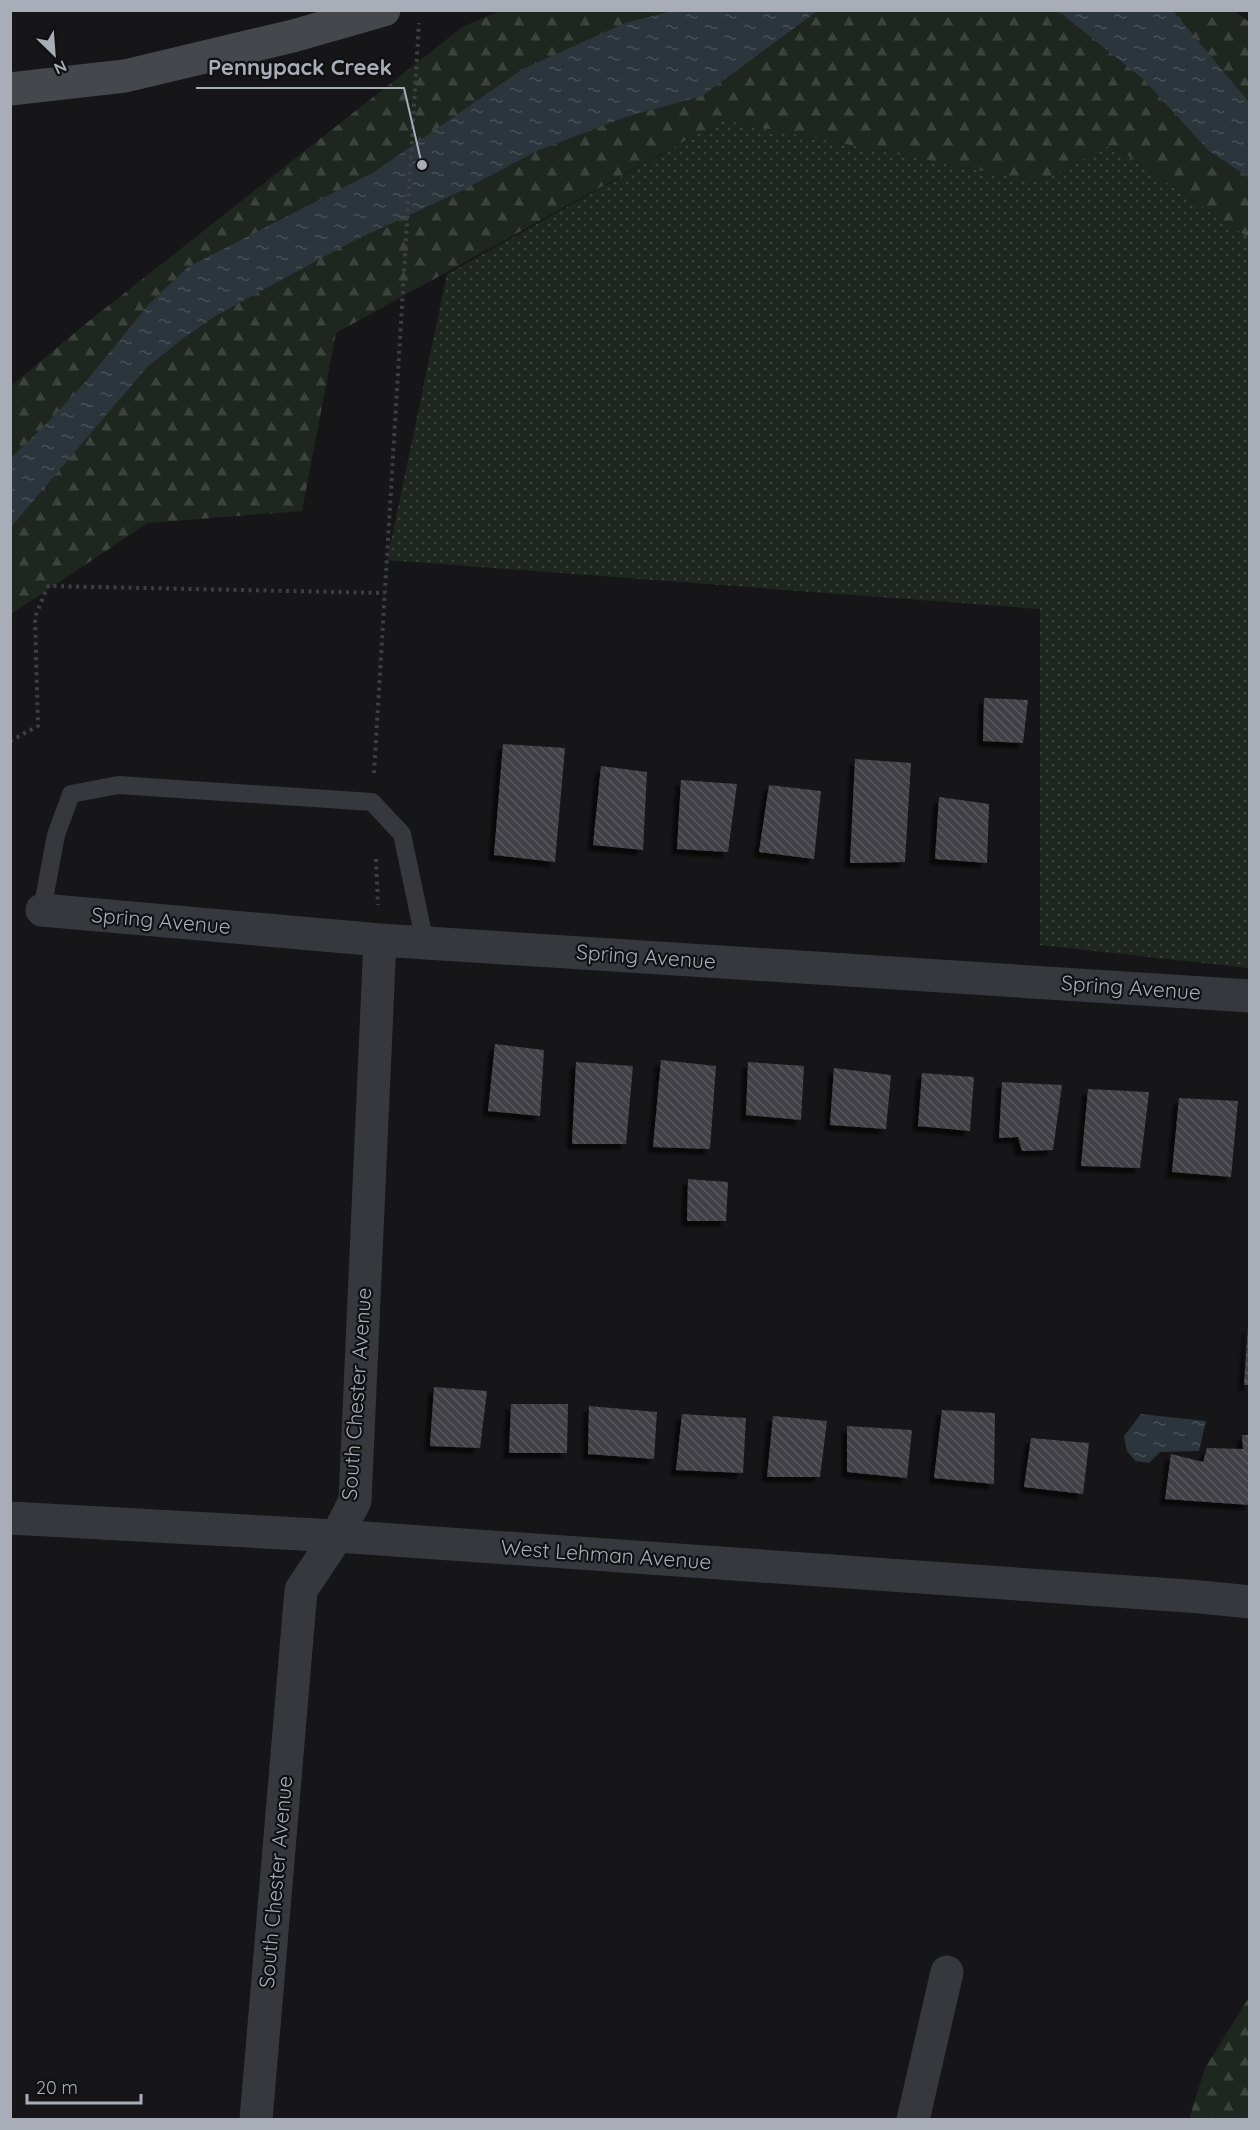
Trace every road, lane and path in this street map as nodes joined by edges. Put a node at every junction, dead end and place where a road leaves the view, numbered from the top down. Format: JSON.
{"nodes":[{"id":1,"x":384,"y":10,"type":"edge"},
{"id":2,"x":419,"y":22,"type":"dead end"},
{"id":3,"x":10,"y":89,"type":"edge"},
{"id":4,"x":385,"y":593,"type":"junction"},
{"id":5,"x":10,"y":741,"type":"edge"},
{"id":6,"x":372,"y":802,"type":"junction"},
{"id":7,"x":42,"y":910,"type":"joint"},
{"id":8,"x":380,"y":940,"type":"junction"},
{"id":9,"x":425,"y":943,"type":"junction"},
{"id":10,"x":1250,"y":996,"type":"edge"},
{"id":11,"x":10,"y":1518,"type":"edge"},
{"id":12,"x":337,"y":1536,"type":"junction"},
{"id":13,"x":1250,"y":1602,"type":"edge"},
{"id":14,"x":946,"y":1972,"type":"dead end"},
{"id":15,"x":256,"y":2120,"type":"edge"},
{"id":16,"x":913,"y":2120,"type":"edge"}],
"edges":[{"from":1,"to":3,"type":"street"},
{"from":2,"to":4,"type":"path"},
{"from":4,"to":5,"type":"path"},
{"from":4,"to":6,"type":"path"},
{"from":6,"to":7,"type":"lane"},
{"from":6,"to":8,"type":"path"},
{"from":6,"to":9,"type":"lane"},
{"from":7,"to":8,"type":"street","name":"Spring Avenue"},
{"from":8,"to":9,"type":"street","name":"Spring Avenue"},
{"from":8,"to":12,"type":"street","name":"South Chester Avenue"},
{"from":9,"to":10,"type":"street","name":"Spring Avenue"},
{"from":11,"to":12,"type":"street","name":"West Lehman Avenue"},
{"from":12,"to":13,"type":"street","name":"West Lehman Avenue"},
{"from":12,"to":15,"type":"street","name":"South Chester Avenue"},
{"from":14,"to":16,"type":"street"}]}
